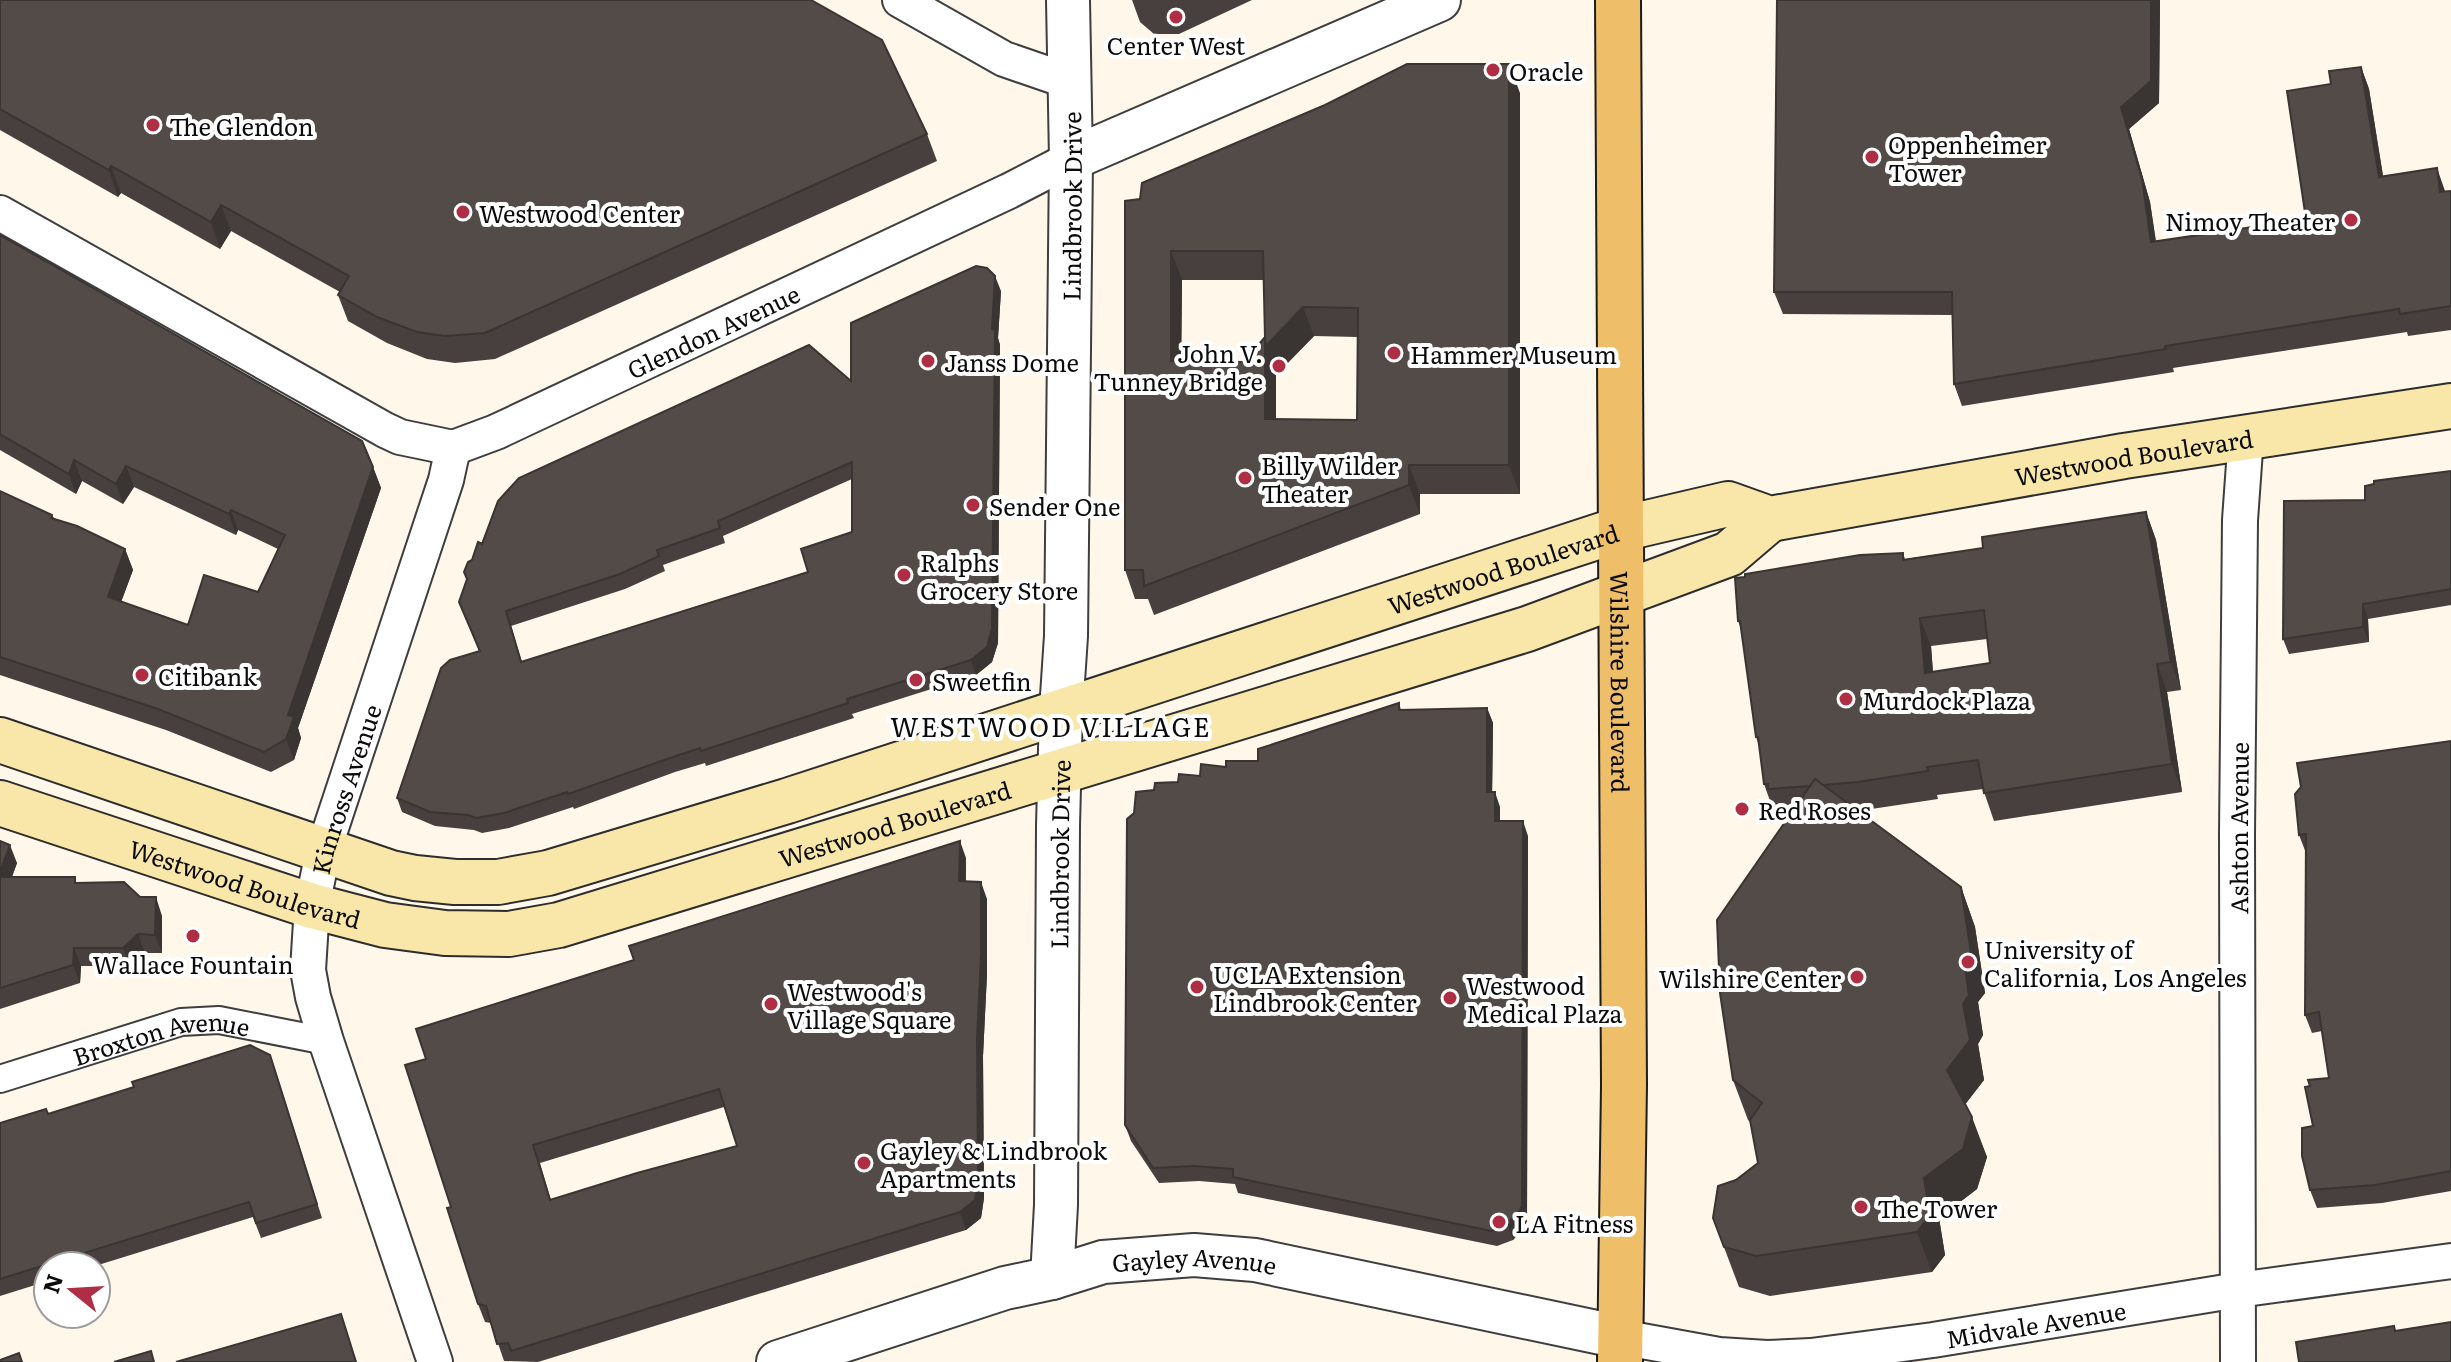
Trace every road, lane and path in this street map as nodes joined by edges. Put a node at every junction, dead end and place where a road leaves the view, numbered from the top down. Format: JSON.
{"nodes":[{"id":1,"x":900,"y":0,"type":"edge"},
{"id":2,"x":1068,"y":0,"type":"edge"},
{"id":3,"x":1439,"y":0,"type":"edge"},
{"id":4,"x":1618,"y":0,"type":"edge"},
{"id":5,"x":1068,"y":81,"type":"junction"},
{"id":6,"x":1071,"y":159,"type":"junction"},
{"id":7,"x":0,"y":213,"type":"edge"},
{"id":8,"x":2451,"y":406,"type":"edge"},
{"id":9,"x":2246,"y":436,"type":"junction"},
{"id":10,"x":453,"y":448,"type":"junction"},
{"id":11,"x":1770,"y":519,"type":"junction"},
{"id":12,"x":1621,"y":529,"type":"junction"},
{"id":13,"x":1621,"y":596,"type":"junction"},
{"id":14,"x":1061,"y":711,"type":"junction"},
{"id":15,"x":0,"y":740,"type":"edge"},
{"id":16,"x":1060,"y":771,"type":"junction"},
{"id":17,"x":0,"y":803,"type":"edge"},
{"id":18,"x":323,"y":852,"type":"junction"},
{"id":19,"x":312,"y":906,"type":"junction"},
{"id":20,"x":326,"y":1041,"type":"junction"},
{"id":21,"x":0,"y":1079,"type":"edge"},
{"id":22,"x":2451,"y":1261,"type":"edge"},
{"id":23,"x":1052,"y":1278,"type":"junction"},
{"id":24,"x":2238,"y":1290,"type":"junction"},
{"id":25,"x":1620,"y":1349,"type":"edge"},
{"id":26,"x":435,"y":1362,"type":"edge"},
{"id":27,"x":778,"y":1362,"type":"edge"},
{"id":28,"x":2238,"y":1362,"type":"edge"}],
"edges":[{"from":1,"to":5,"type":"street"},
{"from":2,"to":5,"type":"street","name":"Lindbrook Drive"},
{"from":3,"to":6,"type":"street","name":"Glendon Avenue"},
{"from":4,"to":12,"type":"main road","name":"Wilshire Boulevard"},
{"from":5,"to":6,"type":"street","name":"Lindbrook Drive"},
{"from":6,"to":10,"type":"street","name":"Glendon Avenue"},
{"from":6,"to":14,"type":"street","name":"Lindbrook Drive"},
{"from":7,"to":10,"type":"street"},
{"from":8,"to":9,"type":"main road","name":"Westwood Boulevard"},
{"from":9,"to":11,"type":"main road","name":"Westwood Boulevard"},
{"from":9,"to":24,"type":"street","name":"Ashton Avenue"},
{"from":10,"to":18,"type":"street","name":"Kinross Avenue"},
{"from":11,"to":12,"type":"main road","name":"Westwood Boulevard"},
{"from":11,"to":13,"type":"main road","name":"Westwood Boulevard"},
{"from":12,"to":13,"type":"main road","name":"Wilshire Boulevard"},
{"from":12,"to":14,"type":"main road","name":"Westwood Boulevard"},
{"from":13,"to":16,"type":"main road","name":"Westwood Boulevard"},
{"from":13,"to":25,"type":"main road","name":"Wilshire Boulevard"},
{"from":14,"to":16,"type":"street","name":"Lindbrook Drive"},
{"from":14,"to":18,"type":"main road","name":"Westwood Boulevard"},
{"from":15,"to":18,"type":"main road","name":"Westwood Boulevard"},
{"from":16,"to":19,"type":"main road","name":"Westwood Boulevard"},
{"from":16,"to":23,"type":"street","name":"Lindbrook Drive"},
{"from":17,"to":19,"type":"main road","name":"Westwood Boulevard"},
{"from":18,"to":19,"type":"street","name":"Kinross Avenue"},
{"from":19,"to":20,"type":"street","name":"Kinross Avenue"},
{"from":20,"to":21,"type":"street","name":"Broxton Avenue"},
{"from":20,"to":26,"type":"street","name":"Kinross Avenue"},
{"from":22,"to":24,"type":"street","name":"Midvale Avenue"},
{"from":23,"to":25,"type":"street","name":"Gayley Avenue"},
{"from":23,"to":27,"type":"street","name":"Gayley Avenue"},
{"from":24,"to":25,"type":"street","name":"Midvale Avenue"},
{"from":24,"to":28,"type":"street","name":"Ashton Avenue"}]}
